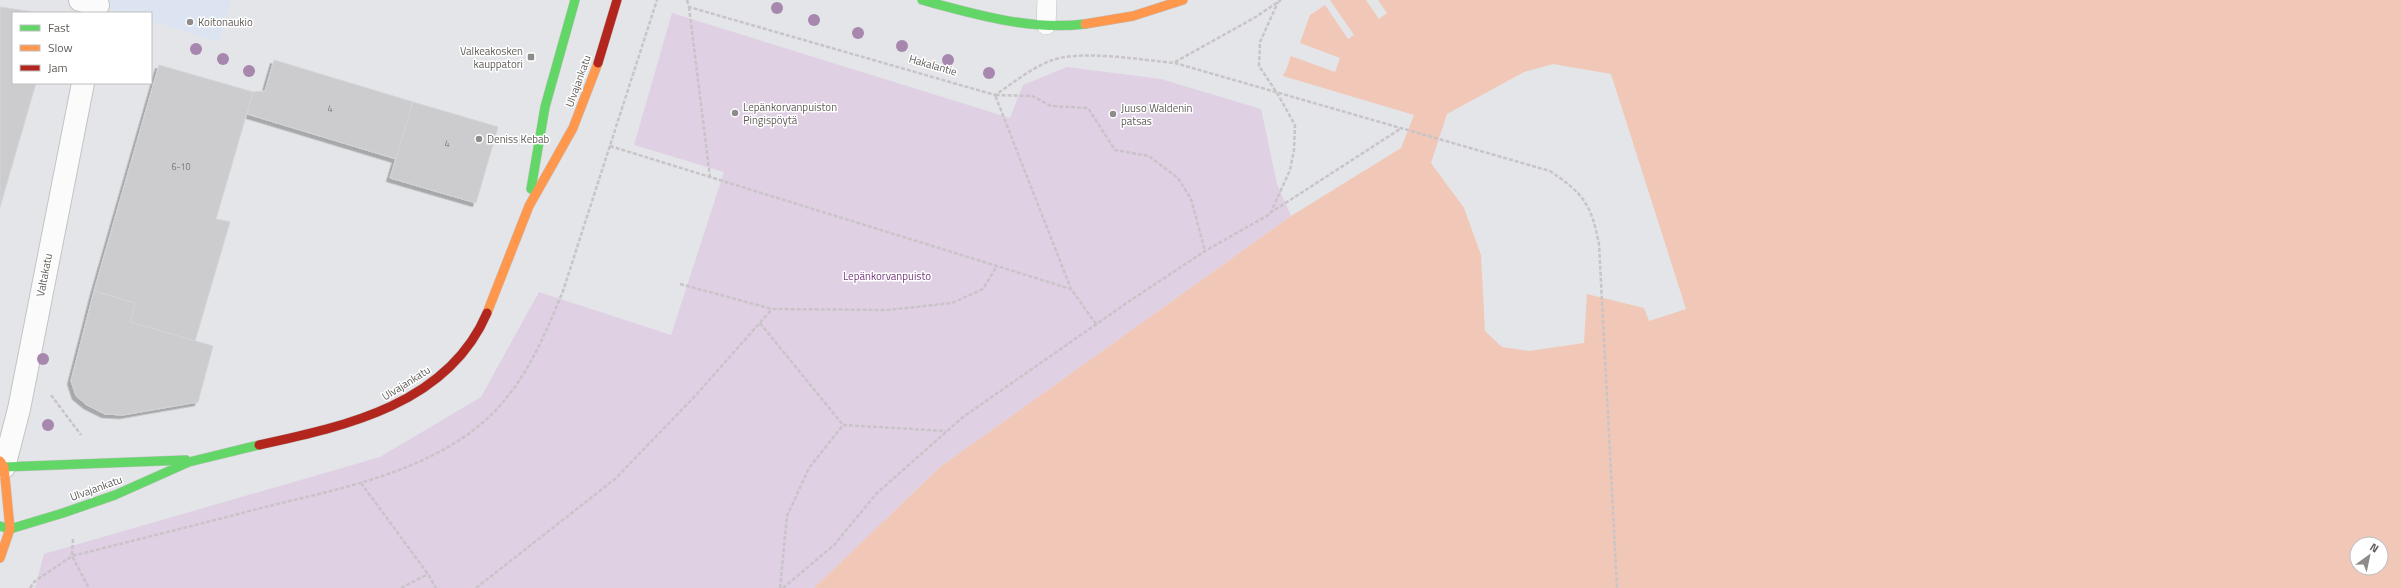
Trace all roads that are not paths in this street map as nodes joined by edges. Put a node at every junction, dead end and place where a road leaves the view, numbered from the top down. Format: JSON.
{"nodes":[{"id":1,"x":575,"y":0,"type":"edge"},
{"id":2,"x":617,"y":0,"type":"edge"},
{"id":3,"x":922,"y":0,"type":"edge"},
{"id":4,"x":1047,"y":0,"type":"edge"},
{"id":5,"x":1183,"y":0,"type":"edge"},
{"id":6,"x":1046,"y":25,"type":"junction"},
{"id":7,"x":83,"y":84,"type":"edge"},
{"id":8,"x":528,"y":208,"type":"junction"},
{"id":9,"x":198,"y":459,"type":"junction"},
{"id":10,"x":1,"y":466,"type":"edge"},
{"id":11,"x":0,"y":526,"type":"edge"},
{"id":12,"x":10,"y":529,"type":"junction"},
{"id":13,"x":0,"y":558,"type":"edge"}],
"edges":[{"from":1,"to":8,"type":"main road","name":"Ulvajankatu"},
{"from":2,"to":8,"type":"main road","name":"Ulvajankatu"},
{"from":3,"to":6,"type":"main road"},
{"from":4,"to":6,"type":"lane"},
{"from":5,"to":6,"type":"main road"},
{"from":7,"to":10,"type":"street","name":"Valtakatu"},
{"from":8,"to":9,"type":"main road","name":"Ulvajankatu"},
{"from":9,"to":10,"type":"main road","name":"Ulvajankatu"},
{"from":9,"to":12,"type":"main road","name":"Ulvajankatu"},
{"from":10,"to":12,"type":"main road"},
{"from":11,"to":12,"type":"main road"},
{"from":12,"to":13,"type":"main road"}]}
